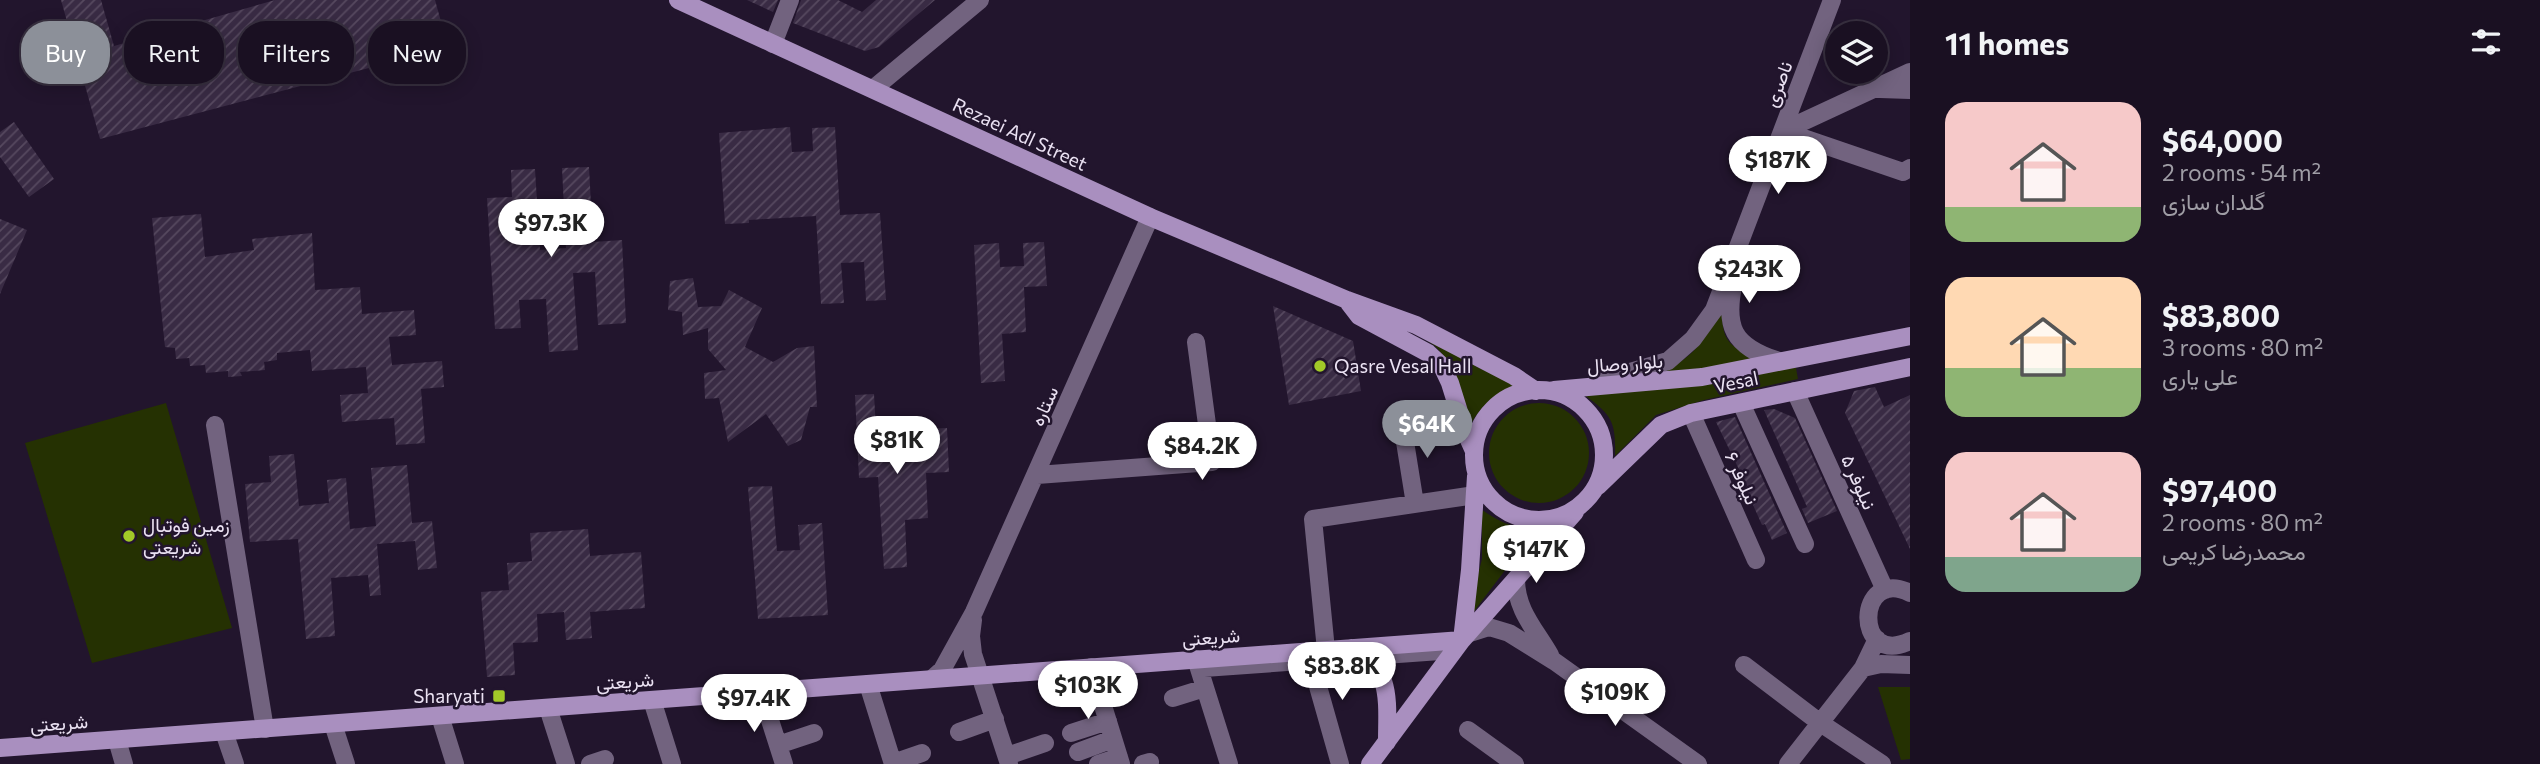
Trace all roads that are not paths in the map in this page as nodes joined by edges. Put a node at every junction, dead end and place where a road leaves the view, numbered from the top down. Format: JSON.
{"nodes":[{"id":1,"x":678,"y":0,"type":"edge"},
{"id":2,"x":790,"y":0,"type":"edge"},
{"id":3,"x":980,"y":0,"type":"edge"},
{"id":4,"x":1832,"y":0,"type":"edge"},
{"id":5,"x":773,"y":44,"type":"junction"},
{"id":6,"x":1910,"y":72,"type":"edge"},
{"id":7,"x":873,"y":89,"type":"junction"},
{"id":8,"x":1873,"y":89,"type":"junction"},
{"id":9,"x":1910,"y":90,"type":"edge"},
{"id":10,"x":1783,"y":131,"type":"junction"},
{"id":11,"x":1910,"y":168,"type":"edge"},
{"id":12,"x":1150,"y":217,"type":"junction"},
{"id":13,"x":1738,"y":246,"type":"junction"},
{"id":14,"x":1347,"y":300,"type":"junction"},
{"id":15,"x":1910,"y":336,"type":"edge"},
{"id":16,"x":1196,"y":342,"type":"dead end"},
{"id":17,"x":1802,"y":358,"type":"junction"},
{"id":18,"x":1779,"y":361,"type":"junction"},
{"id":19,"x":1910,"y":367,"type":"edge"},
{"id":20,"x":1582,"y":387,"type":"junction"},
{"id":21,"x":1801,"y":390,"type":"junction"},
{"id":22,"x":1543,"y":391,"type":"junction"},
{"id":23,"x":1741,"y":403,"type":"junction"},
{"id":24,"x":1691,"y":413,"type":"junction"},
{"id":25,"x":1402,"y":423,"type":"dead end"},
{"id":26,"x":215,"y":425,"type":"dead end"},
{"id":27,"x":1474,"y":451,"type":"junction"},
{"id":28,"x":1476,"y":473,"type":"junction"},
{"id":29,"x":1037,"y":475,"type":"junction"},
{"id":30,"x":1596,"y":488,"type":"junction"},
{"id":31,"x":1475,"y":495,"type":"junction"},
{"id":32,"x":1415,"y":504,"type":"junction"},
{"id":33,"x":1582,"y":504,"type":"junction"},
{"id":34,"x":1805,"y":544,"type":"dead end"},
{"id":35,"x":1756,"y":560,"type":"dead end"},
{"id":36,"x":1516,"y":579,"type":"junction"},
{"id":37,"x":1885,"y":590,"type":"junction"},
{"id":38,"x":1910,"y":593,"type":"edge"},
{"id":39,"x":974,"y":612,"type":"junction"},
{"id":40,"x":1877,"y":639,"type":"junction"},
{"id":41,"x":1461,"y":641,"type":"junction"},
{"id":42,"x":1908,"y":647,"type":"edge"},
{"id":43,"x":1351,"y":648,"type":"junction"},
{"id":44,"x":1315,"y":654,"type":"junction"},
{"id":45,"x":1368,"y":656,"type":"junction"},
{"id":46,"x":1553,"y":661,"type":"junction"},
{"id":47,"x":1197,"y":664,"type":"junction"},
{"id":48,"x":1744,"y":665,"type":"dead end"},
{"id":49,"x":1910,"y":665,"type":"edge"},
{"id":50,"x":1863,"y":668,"type":"junction"},
{"id":51,"x":1092,"y":671,"type":"junction"},
{"id":52,"x":933,"y":678,"type":"junction"},
{"id":53,"x":983,"y":679,"type":"junction"},
{"id":54,"x":869,"y":688,"type":"junction"},
{"id":55,"x":1205,"y":688,"type":"junction"},
{"id":56,"x":762,"y":695,"type":"junction"},
{"id":57,"x":1173,"y":698,"type":"dead end"},
{"id":58,"x":653,"y":704,"type":"junction"},
{"id":59,"x":549,"y":711,"type":"junction"},
{"id":60,"x":995,"y":719,"type":"junction"},
{"id":61,"x":441,"y":720,"type":"junction"},
{"id":62,"x":1108,"y":721,"type":"junction"},
{"id":63,"x":1819,"y":722,"type":"junction"},
{"id":64,"x":334,"y":727,"type":"junction"},
{"id":65,"x":265,"y":729,"type":"junction"},
{"id":66,"x":1468,"y":730,"type":"dead end"},
{"id":67,"x":959,"y":732,"type":"dead end"},
{"id":68,"x":814,"y":733,"type":"dead end"},
{"id":69,"x":1071,"y":733,"type":"dead end"},
{"id":70,"x":225,"y":735,"type":"junction"},
{"id":71,"x":1113,"y":738,"type":"junction"},
{"id":72,"x":1387,"y":741,"type":"junction"},
{"id":73,"x":117,"y":743,"type":"junction"},
{"id":74,"x":1045,"y":743,"type":"dead end"},
{"id":75,"x":778,"y":745,"type":"junction"},
{"id":76,"x":0,"y":750,"type":"edge"},
{"id":77,"x":1078,"y":751,"type":"dead end"},
{"id":78,"x":922,"y":753,"type":"dead end"},
{"id":79,"x":1008,"y":760,"type":"edge"},
{"id":80,"x":1120,"y":760,"type":"edge"},
{"id":81,"x":893,"y":763,"type":"edge"},
{"id":82,"x":124,"y":764,"type":"edge"},
{"id":83,"x":235,"y":764,"type":"edge"},
{"id":84,"x":346,"y":764,"type":"edge"},
{"id":85,"x":455,"y":764,"type":"edge"},
{"id":86,"x":566,"y":764,"type":"edge"},
{"id":87,"x":672,"y":764,"type":"edge"},
{"id":88,"x":784,"y":764,"type":"edge"},
{"id":89,"x":1098,"y":764,"type":"edge"},
{"id":90,"x":1229,"y":764,"type":"edge"},
{"id":91,"x":1340,"y":764,"type":"edge"},
{"id":92,"x":1370,"y":764,"type":"edge"},
{"id":93,"x":1515,"y":764,"type":"edge"},
{"id":94,"x":1699,"y":764,"type":"edge"},
{"id":95,"x":1788,"y":764,"type":"edge"},
{"id":96,"x":1882,"y":764,"type":"edge"}],
"edges":[{"from":1,"to":5,"type":"main road","name":"Rezaei Adl Street"},
{"from":2,"to":5,"type":"street"},
{"from":3,"to":7,"type":"street"},
{"from":4,"to":10,"type":"street","name":"ناصری"},
{"from":5,"to":7,"type":"main road","name":"Rezaei Adl Street"},
{"from":6,"to":8,"type":"street"},
{"from":7,"to":12,"type":"main road","name":"Rezaei Adl Street"},
{"from":8,"to":9,"type":"street"},
{"from":8,"to":10,"type":"street"},
{"from":10,"to":11,"type":"street"},
{"from":10,"to":13,"type":"street","name":"ناصری"},
{"from":12,"to":14,"type":"main road","name":"Rezaei Adl Street"},
{"from":12,"to":29,"type":"street","name":"ستاره"},
{"from":13,"to":18,"type":"street"},
{"from":13,"to":20,"type":"street","name":"ناصری"},
{"from":14,"to":22,"type":"main road","name":"Rezaei Adl Street"},
{"from":14,"to":27,"type":"main road"},
{"from":15,"to":17,"type":"main road","name":"Vesal"},
{"from":16,"to":29,"type":"street"},
{"from":17,"to":18,"type":"main road","name":"Vesal"},
{"from":17,"to":21,"type":"main road"},
{"from":18,"to":20,"type":"main road","name":"Vesal"},
{"from":19,"to":21,"type":"main road","name":"Vesal"},
{"from":20,"to":22,"type":"main road","name":"بلوار وصال"},
{"from":21,"to":23,"type":"main road","name":"Vesal"},
{"from":21,"to":37,"type":"street","name":"نیلوفر ۵"},
{"from":22,"to":27,"type":"main road"},
{"from":22,"to":30,"type":"main road"},
{"from":23,"to":24,"type":"main road","name":"Vesal"},
{"from":23,"to":34,"type":"street"},
{"from":24,"to":30,"type":"main road","name":"Vesal"},
{"from":24,"to":35,"type":"street","name":"نیلوفر ۶"},
{"from":25,"to":32,"type":"street"},
{"from":26,"to":65,"type":"street"},
{"from":27,"to":28,"type":"main road"},
{"from":28,"to":31,"type":"main road"},
{"from":28,"to":33,"type":"main road"},
{"from":29,"to":39,"type":"street","name":"ستاره"},
{"from":30,"to":33,"type":"main road"},
{"from":31,"to":32,"type":"street"},
{"from":31,"to":41,"type":"main road"},
{"from":32,"to":44,"type":"street"},
{"from":33,"to":36,"type":"main road"},
{"from":36,"to":41,"type":"main road"},
{"from":36,"to":46,"type":"street"},
{"from":37,"to":38,"type":"street"},
{"from":37,"to":40,"type":"street"},
{"from":39,"to":52,"type":"street","name":"ستاره"},
{"from":39,"to":53,"type":"street","name":"ستاره"},
{"from":40,"to":42,"type":"street"},
{"from":40,"to":50,"type":"street"},
{"from":41,"to":43,"type":"main road","name":"شریعتی"},
{"from":41,"to":45,"type":"street"},
{"from":41,"to":46,"type":"street"},
{"from":41,"to":72,"type":"main road"},
{"from":43,"to":44,"type":"main road","name":"شریعتی"},
{"from":43,"to":45,"type":"main road"},
{"from":44,"to":45,"type":"street"},
{"from":44,"to":47,"type":"main road","name":"شریعتی"},
{"from":44,"to":91,"type":"street"},
{"from":45,"to":72,"type":"main road"},
{"from":46,"to":94,"type":"street"},
{"from":47,"to":51,"type":"main road","name":"شریعتی"},
{"from":47,"to":55,"type":"street"},
{"from":48,"to":63,"type":"street"},
{"from":49,"to":50,"type":"street"},
{"from":50,"to":63,"type":"street"},
{"from":51,"to":53,"type":"main road","name":"شریعتی"},
{"from":51,"to":62,"type":"street"},
{"from":52,"to":53,"type":"main road","name":"شریعتی"},
{"from":52,"to":54,"type":"main road","name":"شریعتی"},
{"from":53,"to":54,"type":"street"},
{"from":53,"to":60,"type":"street","name":"ستاره"},
{"from":54,"to":56,"type":"main road","name":"شریعتی"},
{"from":54,"to":81,"type":"street"},
{"from":55,"to":57,"type":"street"},
{"from":55,"to":90,"type":"street"},
{"from":56,"to":58,"type":"main road","name":"شریعتی"},
{"from":56,"to":75,"type":"street"},
{"from":58,"to":59,"type":"main road","name":"شریعتی"},
{"from":58,"to":87,"type":"street"},
{"from":59,"to":61,"type":"main road","name":"شریعتی"},
{"from":59,"to":86,"type":"street"},
{"from":60,"to":67,"type":"street"},
{"from":60,"to":79,"type":"street","name":"ستاره"},
{"from":61,"to":64,"type":"main road","name":"شریعتی"},
{"from":61,"to":85,"type":"street"},
{"from":62,"to":69,"type":"street"},
{"from":62,"to":71,"type":"street"},
{"from":63,"to":95,"type":"street"},
{"from":63,"to":96,"type":"street"},
{"from":64,"to":65,"type":"main road","name":"شریعتی"},
{"from":64,"to":70,"type":"street"},
{"from":64,"to":84,"type":"street"},
{"from":65,"to":70,"type":"main road","name":"شریعتی"},
{"from":66,"to":93,"type":"street"},
{"from":68,"to":75,"type":"street"},
{"from":70,"to":73,"type":"main road","name":"شریعتی"},
{"from":70,"to":83,"type":"street"},
{"from":71,"to":77,"type":"street"},
{"from":71,"to":80,"type":"street"},
{"from":72,"to":92,"type":"main road"},
{"from":73,"to":76,"type":"main road","name":"شریعتی"},
{"from":73,"to":82,"type":"street"},
{"from":74,"to":79,"type":"street"},
{"from":75,"to":88,"type":"street"},
{"from":78,"to":81,"type":"street"},
{"from":80,"to":89,"type":"street"}]}
